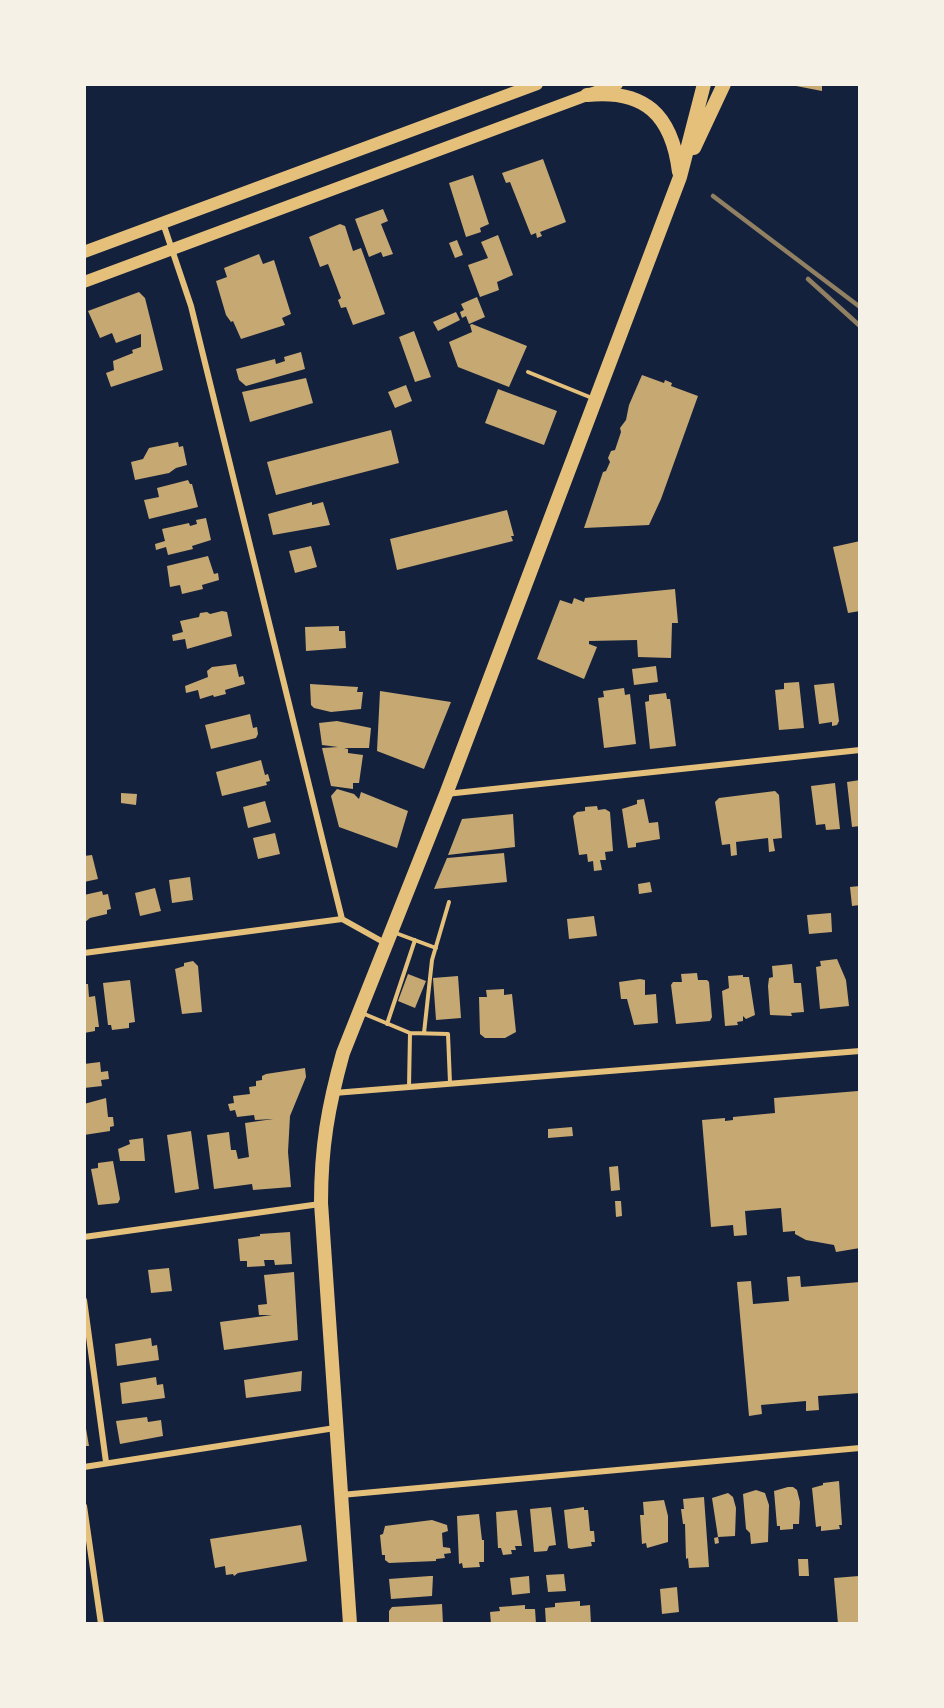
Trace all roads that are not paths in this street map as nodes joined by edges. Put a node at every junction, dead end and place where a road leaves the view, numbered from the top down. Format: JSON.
{"nodes":[{"id":1,"x":537,"y":84,"type":"edge"},
{"id":2,"x":616,"y":84,"type":"edge"},
{"id":3,"x":704,"y":84,"type":"edge"},
{"id":4,"x":724,"y":84,"type":"edge"},
{"id":5,"x":587,"y":95,"type":"junction"},
{"id":6,"x":680,"y":177,"type":"junction"},
{"id":7,"x":163,"y":222,"type":"junction"},
{"id":8,"x":172,"y":249,"type":"junction"},
{"id":9,"x":84,"y":252,"type":"edge"},
{"id":10,"x":84,"y":282,"type":"edge"},
{"id":11,"x":528,"y":372,"type":"dead end"},
{"id":12,"x":596,"y":399,"type":"junction"},
{"id":13,"x":860,"y":750,"type":"edge"},
{"id":14,"x":446,"y":794,"type":"junction"},
{"id":15,"x":449,"y":902,"type":"dead end"},
{"id":16,"x":342,"y":919,"type":"junction"},
{"id":17,"x":387,"y":937,"type":"junction"},
{"id":18,"x":415,"y":940,"type":"junction"},
{"id":19,"x":436,"y":948,"type":"junction"},
{"id":20,"x":84,"y":953,"type":"edge"},
{"id":21,"x":358,"y":1011,"type":"junction"},
{"id":22,"x":387,"y":1024,"type":"junction"},
{"id":23,"x":410,"y":1033,"type":"junction"},
{"id":24,"x":424,"y":1033,"type":"junction"},
{"id":25,"x":860,"y":1051,"type":"edge"},
{"id":26,"x":450,"y":1084,"type":"junction"},
{"id":27,"x":409,"y":1087,"type":"junction"},
{"id":28,"x":332,"y":1094,"type":"junction"},
{"id":29,"x":321,"y":1203,"type":"junction"},
{"id":30,"x":84,"y":1237,"type":"edge"},
{"id":31,"x":84,"y":1300,"type":"edge"},
{"id":32,"x":336,"y":1428,"type":"junction"},
{"id":33,"x":860,"y":1448,"type":"edge"},
{"id":34,"x":106,"y":1462,"type":"junction"},
{"id":35,"x":84,"y":1467,"type":"edge"},
{"id":36,"x":340,"y":1495,"type":"junction"},
{"id":37,"x":84,"y":1506,"type":"edge"},
{"id":38,"x":101,"y":1624,"type":"edge"},
{"id":39,"x":350,"y":1624,"type":"edge"}],
"edges":[{"from":1,"to":7,"type":"main road"},
{"from":2,"to":5,"type":"main road"},
{"from":3,"to":6,"type":"highway"},
{"from":4,"to":6,"type":"highway"},
{"from":5,"to":6,"type":"highway"},
{"from":5,"to":8,"type":"main road"},
{"from":6,"to":12,"type":"highway"},
{"from":7,"to":8,"type":"street"},
{"from":7,"to":9,"type":"main road"},
{"from":8,"to":10,"type":"main road"},
{"from":8,"to":16,"type":"street"},
{"from":11,"to":12,"type":"lane"},
{"from":12,"to":14,"type":"highway"},
{"from":13,"to":14,"type":"street"},
{"from":14,"to":17,"type":"highway"},
{"from":15,"to":19,"type":"lane"},
{"from":16,"to":17,"type":"street"},
{"from":16,"to":20,"type":"street"},
{"from":17,"to":18,"type":"lane"},
{"from":17,"to":21,"type":"highway"},
{"from":18,"to":19,"type":"lane"},
{"from":18,"to":22,"type":"lane"},
{"from":19,"to":24,"type":"lane"},
{"from":21,"to":22,"type":"lane"},
{"from":21,"to":28,"type":"highway"},
{"from":22,"to":23,"type":"lane"},
{"from":23,"to":24,"type":"lane"},
{"from":23,"to":27,"type":"lane"},
{"from":24,"to":26,"type":"lane"},
{"from":25,"to":26,"type":"street"},
{"from":26,"to":27,"type":"street"},
{"from":27,"to":28,"type":"street"},
{"from":28,"to":29,"type":"highway"},
{"from":29,"to":30,"type":"street"},
{"from":29,"to":32,"type":"highway"},
{"from":31,"to":34,"type":"street"},
{"from":32,"to":34,"type":"street"},
{"from":32,"to":36,"type":"highway"},
{"from":33,"to":36,"type":"street"},
{"from":34,"to":35,"type":"street"},
{"from":36,"to":39,"type":"highway"},
{"from":37,"to":38,"type":"street"}]}
